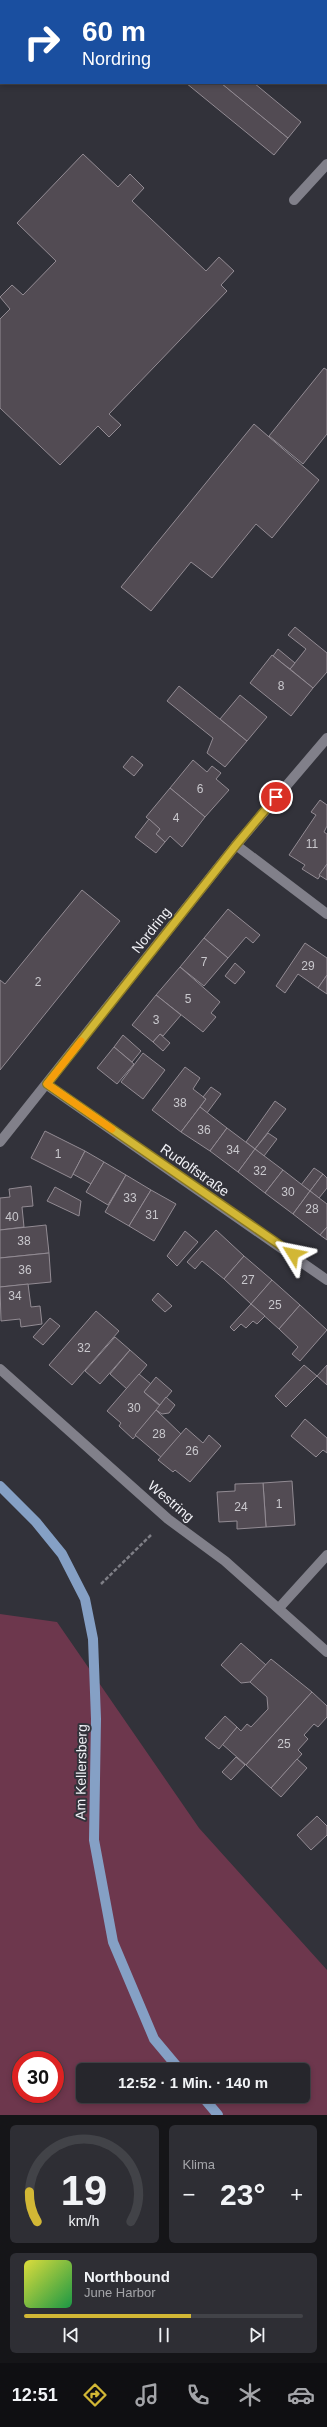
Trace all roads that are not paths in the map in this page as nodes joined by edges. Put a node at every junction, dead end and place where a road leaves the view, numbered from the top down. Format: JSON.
{"nodes":[{"id":1,"x":327,"y":164,"type":"edge"},
{"id":2,"x":294,"y":200,"type":"dead end"},
{"id":3,"x":327,"y":738,"type":"edge"},
{"id":4,"x":236,"y":845,"type":"junction"},
{"id":5,"x":327,"y":914,"type":"edge"},
{"id":6,"x":47,"y":1084,"type":"junction"},
{"id":7,"x":0,"y":1142,"type":"edge"},
{"id":8,"x":327,"y":1280,"type":"edge"},
{"id":9,"x":0,"y":1369,"type":"edge"},
{"id":10,"x":0,"y":1486,"type":"edge"},
{"id":11,"x":327,"y":1555,"type":"edge"},
{"id":12,"x":279,"y":1608,"type":"junction"},
{"id":13,"x":327,"y":1652,"type":"edge"},
{"id":14,"x":174,"y":2063,"type":"edge"},
{"id":15,"x":208,"y":2103,"type":"edge"},
{"id":16,"x":218,"y":2115,"type":"edge"}],
"edges":[{"from":1,"to":2,"type":"street"},
{"from":3,"to":4,"type":"street","name":"Nordring"},
{"from":4,"to":5,"type":"street"},
{"from":4,"to":6,"type":"street","name":"Nordring"},
{"from":6,"to":7,"type":"street","name":"Nordring"},
{"from":6,"to":8,"type":"street","name":"Rudolfstraße"},
{"from":9,"to":12,"type":"street","name":"Westring"},
{"from":10,"to":14,"type":"main road","name":"Am Kellersberg"},
{"from":11,"to":12,"type":"street"},
{"from":12,"to":13,"type":"street","name":"Westring"},
{"from":15,"to":16,"type":"main road"}]}
